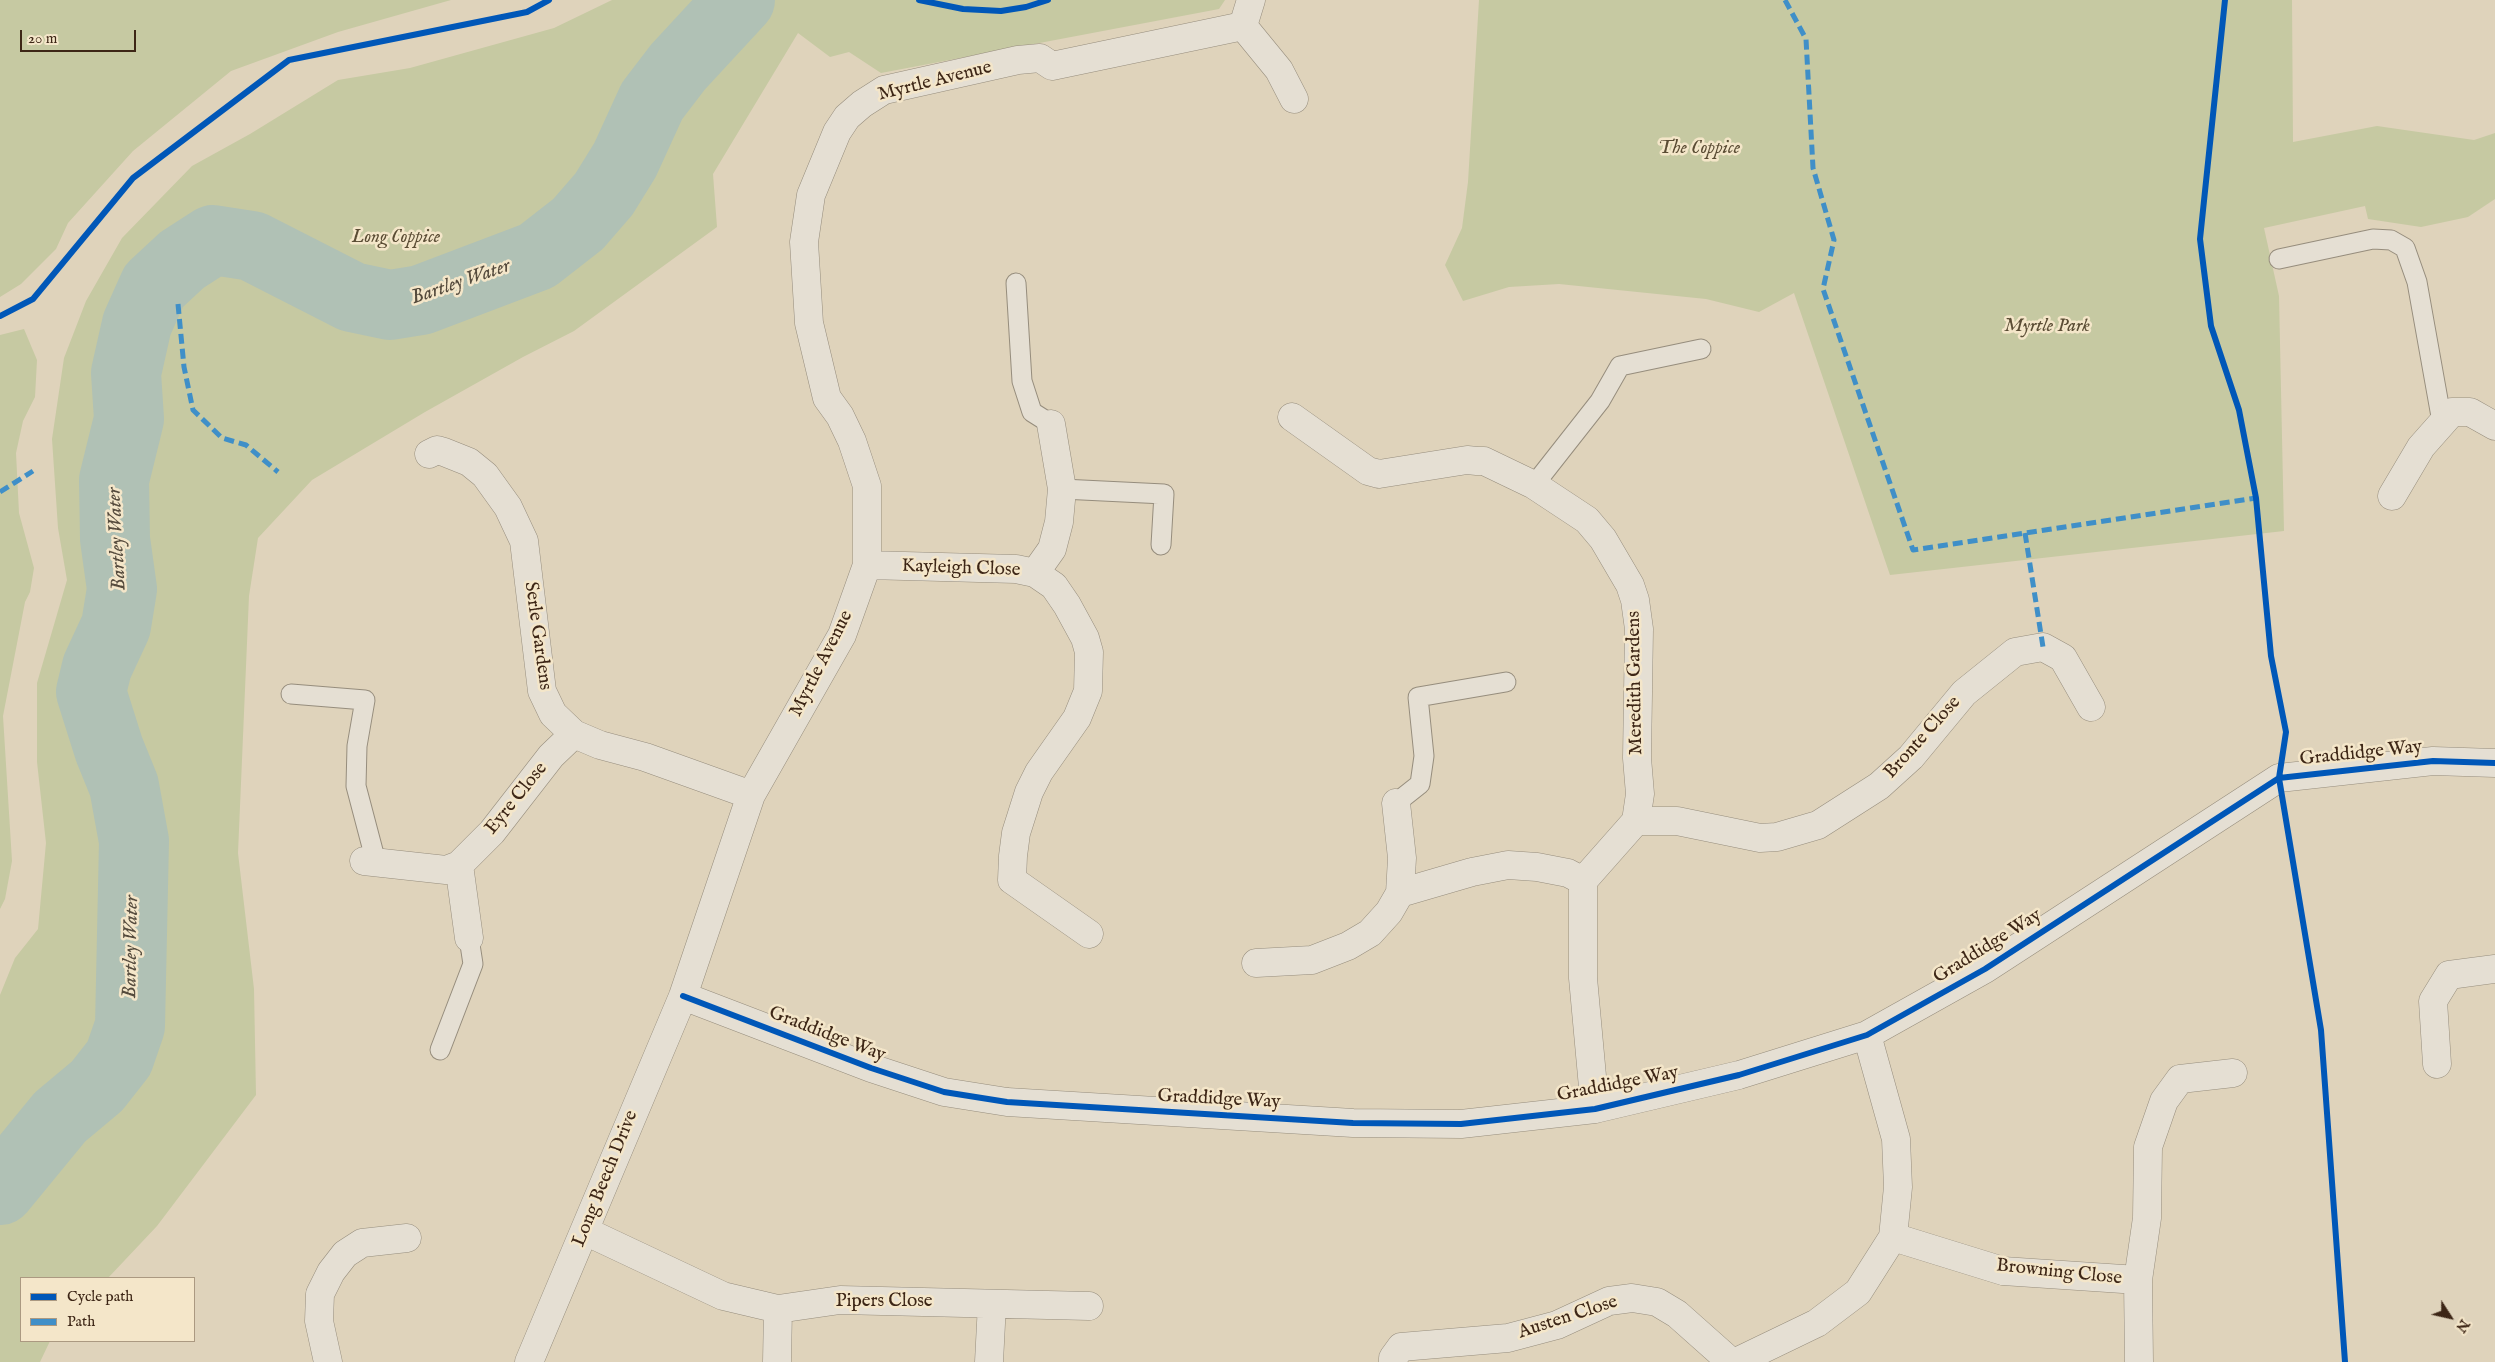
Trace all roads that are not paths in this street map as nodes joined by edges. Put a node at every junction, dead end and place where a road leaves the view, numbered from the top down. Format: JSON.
{"nodes":[{"id":1,"x":1251,"y":0,"type":"edge"},
{"id":2,"x":1243,"y":26,"type":"junction"},
{"id":3,"x":1294,"y":99,"type":"dead end"},
{"id":4,"x":2279,"y":259,"type":"dead end"},
{"id":5,"x":1016,"y":283,"type":"dead end"},
{"id":6,"x":1702,"y":350,"type":"dead end"},
{"id":7,"x":1292,"y":417,"type":"dead end"},
{"id":8,"x":2442,"y":422,"type":"junction"},
{"id":9,"x":1051,"y":424,"type":"joint"},
{"id":10,"x":2495,"y":426,"type":"edge"},
{"id":11,"x":429,"y":454,"type":"dead end"},
{"id":12,"x":1534,"y":485,"type":"junction"},
{"id":13,"x":1062,"y":489,"type":"junction"},
{"id":14,"x":2392,"y":496,"type":"dead end"},
{"id":15,"x":1162,"y":545,"type":"dead end"},
{"id":16,"x":868,"y":565,"type":"junction"},
{"id":17,"x":1035,"y":574,"type":"junction"},
{"id":18,"x":1506,"y":682,"type":"dead end"},
{"id":19,"x":291,"y":694,"type":"dead end"},
{"id":20,"x":2091,"y":706,"type":"dead end"},
{"id":21,"x":574,"y":734,"type":"junction"},
{"id":22,"x":2495,"y":764,"type":"edge"},
{"id":23,"x":752,"y":795,"type":"junction"},
{"id":24,"x":1396,"y":803,"type":"joint"},
{"id":25,"x":1636,"y":821,"type":"junction"},
{"id":26,"x":370,"y":862,"type":"joint"},
{"id":27,"x":459,"y":864,"type":"junction"},
{"id":28,"x":1582,"y":881,"type":"junction"},
{"id":29,"x":1400,"y":893,"type":"junction"},
{"id":30,"x":1090,"y":934,"type":"dead end"},
{"id":31,"x":469,"y":938,"type":"joint"},
{"id":32,"x":1256,"y":963,"type":"dead end"},
{"id":33,"x":2495,"y":969,"type":"edge"},
{"id":34,"x":683,"y":996,"type":"junction"},
{"id":35,"x":1867,"y":1035,"type":"junction"},
{"id":36,"x":440,"y":1050,"type":"dead end"},
{"id":37,"x":2437,"y":1064,"type":"dead end"},
{"id":38,"x":2233,"y":1073,"type":"dead end"},
{"id":39,"x":1595,"y":1109,"type":"junction"},
{"id":40,"x":585,"y":1231,"type":"junction"},
{"id":41,"x":1893,"y":1237,"type":"junction"},
{"id":42,"x":406,"y":1238,"type":"dead end"},
{"id":43,"x":2138,"y":1280,"type":"junction"},
{"id":44,"x":992,"y":1304,"type":"junction"},
{"id":45,"x":1089,"y":1306,"type":"dead end"},
{"id":46,"x":778,"y":1310,"type":"junction"},
{"id":47,"x":328,"y":1362,"type":"edge"},
{"id":48,"x":529,"y":1362,"type":"edge"},
{"id":49,"x":777,"y":1362,"type":"edge"},
{"id":50,"x":989,"y":1362,"type":"edge"},
{"id":51,"x":1393,"y":1362,"type":"edge"},
{"id":52,"x":1731,"y":1362,"type":"edge"},
{"id":53,"x":1736,"y":1362,"type":"edge"},
{"id":54,"x":2139,"y":1362,"type":"edge"}],
"edges":[{"from":1,"to":2,"type":"street"},
{"from":2,"to":3,"type":"street"},
{"from":2,"to":16,"type":"street","name":"Myrtle Avenue"},
{"from":4,"to":8,"type":"lane"},
{"from":5,"to":9,"type":"lane"},
{"from":6,"to":12,"type":"lane"},
{"from":7,"to":12,"type":"street","name":"Meredith Gardens"},
{"from":8,"to":10,"type":"street"},
{"from":8,"to":14,"type":"street"},
{"from":9,"to":13,"type":"street"},
{"from":11,"to":21,"type":"street","name":"Serle Gardens"},
{"from":12,"to":25,"type":"street","name":"Meredith Gardens"},
{"from":13,"to":15,"type":"lane"},
{"from":13,"to":17,"type":"street"},
{"from":16,"to":17,"type":"street","name":"Kayleigh Close"},
{"from":16,"to":23,"type":"street","name":"Myrtle Avenue"},
{"from":17,"to":30,"type":"street","name":"Kayleigh Close"},
{"from":18,"to":24,"type":"lane"},
{"from":19,"to":26,"type":"lane"},
{"from":20,"to":25,"type":"street","name":"Bronte Close"},
{"from":21,"to":23,"type":"street","name":"Serle Gardens"},
{"from":21,"to":27,"type":"street","name":"Eyre Close"},
{"from":22,"to":35,"type":"street","name":"Graddidge Way"},
{"from":23,"to":34,"type":"street","name":"Myrtle Avenue"},
{"from":24,"to":29,"type":"street"},
{"from":25,"to":28,"type":"street"},
{"from":26,"to":27,"type":"street"},
{"from":27,"to":31,"type":"street"},
{"from":28,"to":29,"type":"street"},
{"from":28,"to":39,"type":"street"},
{"from":29,"to":32,"type":"street"},
{"from":31,"to":36,"type":"lane"},
{"from":33,"to":37,"type":"street"},
{"from":34,"to":39,"type":"street","name":"Graddidge Way"},
{"from":34,"to":40,"type":"street","name":"Long Beech Drive"},
{"from":35,"to":39,"type":"street","name":"Graddidge Way"},
{"from":35,"to":41,"type":"street"},
{"from":38,"to":43,"type":"street","name":"Browning Close"},
{"from":40,"to":46,"type":"street","name":"Pipers Close"},
{"from":40,"to":48,"type":"street","name":"Long Beech Drive"},
{"from":41,"to":43,"type":"street","name":"Browning Close"},
{"from":41,"to":53,"type":"street"},
{"from":42,"to":47,"type":"street"},
{"from":43,"to":54,"type":"street","name":"Browning Close"},
{"from":44,"to":45,"type":"street","name":"Pipers Close"},
{"from":44,"to":46,"type":"street","name":"Pipers Close"},
{"from":44,"to":50,"type":"street"},
{"from":46,"to":49,"type":"street"},
{"from":51,"to":52,"type":"street","name":"Austen Close"}]}
